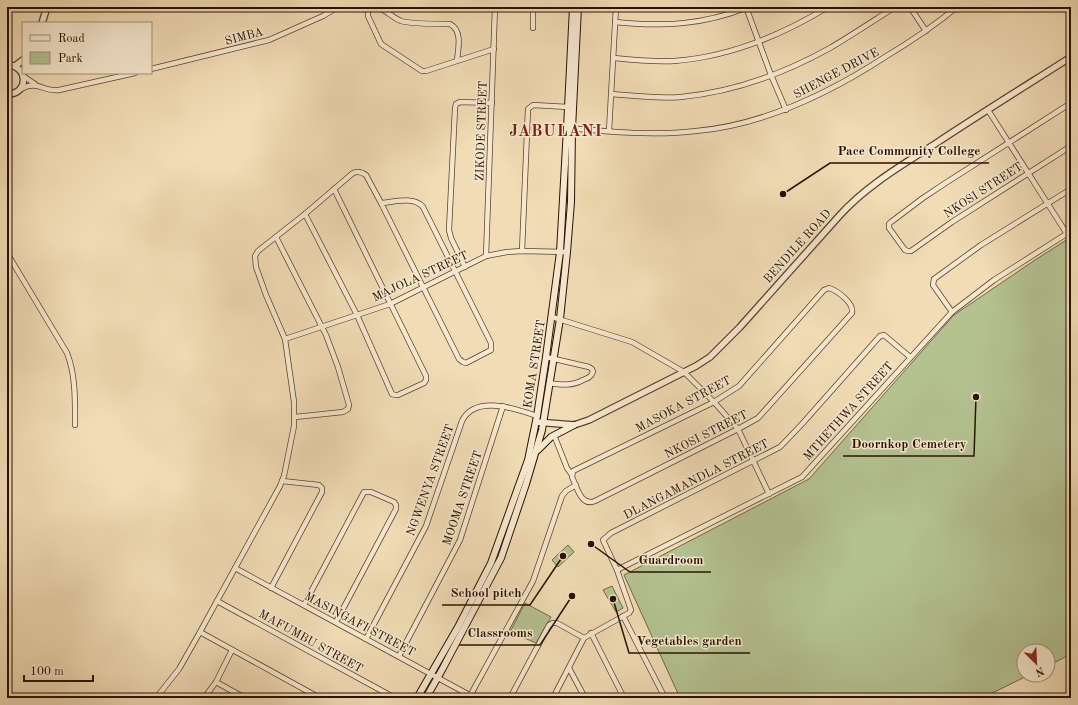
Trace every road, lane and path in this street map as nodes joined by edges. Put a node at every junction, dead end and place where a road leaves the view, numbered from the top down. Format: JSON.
{"nodes":[{"id":1,"x":47,"y":7,"type":"edge"},
{"id":2,"x":338,"y":7,"type":"edge"},
{"id":3,"x":495,"y":7,"type":"edge"},
{"id":4,"x":533,"y":7,"type":"edge"},
{"id":5,"x":573,"y":7,"type":"edge"},
{"id":6,"x":578,"y":7,"type":"edge"},
{"id":7,"x":616,"y":7,"type":"edge"},
{"id":8,"x":747,"y":7,"type":"edge"},
{"id":9,"x":828,"y":7,"type":"edge"},
{"id":10,"x":894,"y":7,"type":"edge"},
{"id":11,"x":910,"y":7,"type":"edge"},
{"id":12,"x":957,"y":7,"type":"edge"},
{"id":13,"x":42,"y":22,"type":"edge"},
{"id":14,"x":615,"y":22,"type":"junction"},
{"id":15,"x":533,"y":28,"type":"dead end"},
{"id":16,"x":926,"y":31,"type":"junction"},
{"id":17,"x":759,"y":41,"type":"junction"},
{"id":18,"x":494,"y":49,"type":"junction"},
{"id":19,"x":1071,"y":57,"type":"edge"},
{"id":20,"x":614,"y":58,"type":"junction"},
{"id":21,"x":22,"y":61,"type":"edge"},
{"id":22,"x":457,"y":61,"type":"junction"},
{"id":23,"x":7,"y":65,"type":"edge"},
{"id":24,"x":15,"y":66,"type":"junction"},
{"id":25,"x":152,"y":69,"type":"edge"},
{"id":26,"x":22,"y":71,"type":"edge"},
{"id":27,"x":23,"y":74,"type":"edge"},
{"id":28,"x":25,"y":74,"type":"edge"},
{"id":29,"x":131,"y":74,"type":"edge"},
{"id":30,"x":771,"y":75,"type":"junction"},
{"id":31,"x":38,"y":86,"type":"junction"},
{"id":32,"x":21,"y":89,"type":"junction"},
{"id":33,"x":7,"y":94,"type":"edge"},
{"id":34,"x":612,"y":94,"type":"junction"},
{"id":35,"x":492,"y":103,"type":"junction"},
{"id":36,"x":1071,"y":103,"type":"edge"},
{"id":37,"x":568,"y":107,"type":"junction"},
{"id":38,"x":786,"y":110,"type":"junction"},
{"id":39,"x":988,"y":110,"type":"junction"},
{"id":40,"x":570,"y":128,"type":"junction"},
{"id":41,"x":609,"y":131,"type":"junction"},
{"id":42,"x":1009,"y":143,"type":"junction"},
{"id":43,"x":1071,"y":146,"type":"edge"},
{"id":44,"x":1028,"y":173,"type":"junction"},
{"id":45,"x":334,"y":189,"type":"junction"},
{"id":46,"x":1071,"y":189,"type":"edge"},
{"id":47,"x":381,"y":203,"type":"junction"},
{"id":48,"x":1048,"y":203,"type":"junction"},
{"id":49,"x":305,"y":214,"type":"junction"},
{"id":50,"x":1069,"y":232,"type":"edge"},
{"id":51,"x":276,"y":237,"type":"junction"},
{"id":52,"x":522,"y":251,"type":"junction"},
{"id":53,"x":560,"y":252,"type":"junction"},
{"id":54,"x":567,"y":252,"type":"junction"},
{"id":55,"x":7,"y":253,"type":"edge"},
{"id":56,"x":486,"y":256,"type":"junction"},
{"id":57,"x":465,"y":267,"type":"junction"},
{"id":58,"x":456,"y":271,"type":"junction"},
{"id":59,"x":422,"y":288,"type":"junction"},
{"id":60,"x":390,"y":304,"type":"junction"},
{"id":61,"x":853,"y":309,"type":"joint"},
{"id":62,"x":952,"y":312,"type":"junction"},
{"id":63,"x":356,"y":315,"type":"junction"},
{"id":64,"x":552,"y":317,"type":"junction"},
{"id":65,"x":560,"y":318,"type":"junction"},
{"id":66,"x":322,"y":326,"type":"junction"},
{"id":67,"x":285,"y":339,"type":"junction"},
{"id":68,"x":910,"y":357,"type":"junction"},
{"id":69,"x":550,"y":358,"type":"junction"},
{"id":70,"x":684,"y":372,"type":"junction"},
{"id":71,"x":549,"y":383,"type":"junction"},
{"id":72,"x":714,"y":402,"type":"junction"},
{"id":73,"x":503,"y":406,"type":"junction"},
{"id":74,"x":295,"y":417,"type":"junction"},
{"id":75,"x":537,"y":419,"type":"junction"},
{"id":76,"x":544,"y":424,"type":"junction"},
{"id":77,"x":75,"y":425,"type":"dead end"},
{"id":78,"x":574,"y":425,"type":"junction"},
{"id":79,"x":738,"y":429,"type":"junction"},
{"id":80,"x":554,"y":435,"type":"junction"},
{"id":81,"x":536,"y":452,"type":"junction"},
{"id":82,"x":754,"y":461,"type":"junction"},
{"id":83,"x":573,"y":473,"type":"junction"},
{"id":84,"x":282,"y":481,"type":"junction"},
{"id":85,"x":576,"y":485,"type":"junction"},
{"id":86,"x":769,"y":494,"type":"junction"},
{"id":87,"x":235,"y":568,"type":"junction"},
{"id":88,"x":617,"y":570,"type":"junction"},
{"id":89,"x":271,"y":588,"type":"junction"},
{"id":90,"x":217,"y":601,"type":"junction"},
{"id":91,"x":304,"y":605,"type":"junction"},
{"id":92,"x":623,"y":616,"type":"junction"},
{"id":93,"x":336,"y":622,"type":"junction"},
{"id":94,"x":200,"y":632,"type":"junction"},
{"id":95,"x":592,"y":633,"type":"junction"},
{"id":96,"x":584,"y":638,"type":"junction"},
{"id":97,"x":366,"y":639,"type":"junction"},
{"id":98,"x":232,"y":650,"type":"junction"},
{"id":99,"x":399,"y":656,"type":"junction"},
{"id":100,"x":569,"y":668,"type":"junction"},
{"id":101,"x":431,"y":674,"type":"junction"},
{"id":102,"x":438,"y":678,"type":"junction"},
{"id":103,"x":216,"y":682,"type":"junction"},
{"id":104,"x":472,"y":697,"type":"edge"},
{"id":105,"x":156,"y":698,"type":"edge"},
{"id":106,"x":204,"y":698,"type":"edge"},
{"id":107,"x":245,"y":698,"type":"edge"},
{"id":108,"x":320,"y":698,"type":"edge"},
{"id":109,"x":395,"y":698,"type":"edge"},
{"id":110,"x":417,"y":698,"type":"edge"},
{"id":111,"x":426,"y":698,"type":"edge"},
{"id":112,"x":510,"y":698,"type":"edge"},
{"id":113,"x":554,"y":698,"type":"edge"},
{"id":114,"x":586,"y":698,"type":"edge"},
{"id":115,"x":624,"y":698,"type":"edge"},
{"id":116,"x":665,"y":698,"type":"edge"}],
"edges":[{"from":1,"to":13,"type":"street"},
{"from":2,"to":25,"type":"street","name":"SIMBA"},
{"from":3,"to":18,"type":"street","name":"ZIKODE STREET"},
{"from":4,"to":15,"type":"street"},
{"from":5,"to":37,"type":"main road","name":"KOMA STREET"},
{"from":6,"to":40,"type":"main road","name":"KOMA STREET"},
{"from":7,"to":14,"type":"street"},
{"from":8,"to":14,"type":"street"},
{"from":8,"to":17,"type":"street"},
{"from":9,"to":17,"type":"street"},
{"from":10,"to":30,"type":"street"},
{"from":11,"to":16,"type":"street"},
{"from":12,"to":16,"type":"street","name":"SHENGE DRIVE"},
{"from":14,"to":20,"type":"street"},
{"from":16,"to":38,"type":"street","name":"SHENGE DRIVE"},
{"from":17,"to":20,"type":"street"},
{"from":17,"to":30,"type":"street"},
{"from":18,"to":22,"type":"street"},
{"from":18,"to":35,"type":"street","name":"ZIKODE STREET"},
{"from":19,"to":39,"type":"street","name":"BENDILE ROAD"},
{"from":20,"to":34,"type":"street"},
{"from":21,"to":24,"type":"street"},
{"from":22,"to":22,"type":"street"},
{"from":23,"to":24,"type":"street"},
{"from":24,"to":26,"type":"street"},
{"from":27,"to":32,"type":"street"},
{"from":28,"to":31,"type":"street"},
{"from":29,"to":31,"type":"street"},
{"from":30,"to":34,"type":"street"},
{"from":30,"to":38,"type":"street"},
{"from":31,"to":32,"type":"street"},
{"from":32,"to":33,"type":"street"},
{"from":34,"to":41,"type":"street"},
{"from":35,"to":56,"type":"street","name":"ZIKODE STREET"},
{"from":35,"to":57,"type":"street"},
{"from":36,"to":42,"type":"street"},
{"from":37,"to":40,"type":"main road","name":"KOMA STREET"},
{"from":37,"to":52,"type":"street"},
{"from":38,"to":41,"type":"street","name":"SHENGE DRIVE"},
{"from":39,"to":42,"type":"street"},
{"from":39,"to":70,"type":"street","name":"BENDILE ROAD"},
{"from":40,"to":41,"type":"street","name":"SHENGE DRIVE"},
{"from":40,"to":53,"type":"main road","name":"KOMA STREET"},
{"from":40,"to":54,"type":"main road","name":"KOMA STREET"},
{"from":42,"to":44,"type":"street"},
{"from":42,"to":44,"type":"street","name":"NKOSI STREET"},
{"from":43,"to":44,"type":"street","name":"NKOSI STREET"},
{"from":44,"to":48,"type":"street"},
{"from":45,"to":47,"type":"street"},
{"from":45,"to":49,"type":"street"},
{"from":45,"to":60,"type":"street"},
{"from":46,"to":48,"type":"street"},
{"from":47,"to":58,"type":"street"},
{"from":47,"to":59,"type":"street"},
{"from":48,"to":50,"type":"street"},
{"from":48,"to":62,"type":"street"},
{"from":49,"to":51,"type":"street"},
{"from":49,"to":63,"type":"street"},
{"from":50,"to":62,"type":"street","name":"MTHETHWA STREET"},
{"from":51,"to":66,"type":"street"},
{"from":51,"to":67,"type":"street"},
{"from":52,"to":53,"type":"street","name":"MAJOLA STREET"},
{"from":52,"to":56,"type":"street","name":"MAJOLA STREET"},
{"from":53,"to":54,"type":"street","name":"MAJOLA STREET"},
{"from":53,"to":64,"type":"main road","name":"KOMA STREET"},
{"from":54,"to":65,"type":"main road","name":"KOMA STREET"},
{"from":55,"to":77,"type":"street"},
{"from":56,"to":57,"type":"street","name":"MAJOLA STREET"},
{"from":57,"to":58,"type":"street","name":"MAJOLA STREET"},
{"from":58,"to":59,"type":"street","name":"MAJOLA STREET"},
{"from":58,"to":59,"type":"street"},
{"from":59,"to":60,"type":"street","name":"MAJOLA STREET"},
{"from":60,"to":63,"type":"street","name":"MAJOLA STREET"},
{"from":60,"to":63,"type":"street"},
{"from":61,"to":72,"type":"street","name":"MASOKA STREET"},
{"from":61,"to":79,"type":"street","name":"NKOSI STREET"},
{"from":62,"to":68,"type":"street","name":"MTHETHWA STREET"},
{"from":63,"to":66,"type":"street","name":"MAJOLA STREET"},
{"from":64,"to":65,"type":"street"},
{"from":64,"to":69,"type":"main road","name":"KOMA STREET"},
{"from":65,"to":69,"type":"main road","name":"KOMA STREET"},
{"from":65,"to":70,"type":"street"},
{"from":66,"to":67,"type":"street","name":"MAJOLA STREET"},
{"from":66,"to":74,"type":"street"},
{"from":67,"to":74,"type":"street"},
{"from":68,"to":82,"type":"street","name":"DLANGAMANDLA STREET"},
{"from":68,"to":86,"type":"street","name":"MTHETHWA STREET"},
{"from":69,"to":71,"type":"main road","name":"KOMA STREET"},
{"from":69,"to":71,"type":"street"},
{"from":69,"to":75,"type":"main road","name":"KOMA STREET"},
{"from":70,"to":72,"type":"street"},
{"from":70,"to":78,"type":"street","name":"BENDILE ROAD"},
{"from":71,"to":76,"type":"main road","name":"KOMA STREET"},
{"from":72,"to":79,"type":"street"},
{"from":72,"to":83,"type":"street","name":"MASOKA STREET"},
{"from":73,"to":75,"type":"street","name":"NGWENYA STREET"},
{"from":73,"to":97,"type":"street","name":"NGWENYA STREET"},
{"from":73,"to":99,"type":"street","name":"MOOMA STREET"},
{"from":74,"to":84,"type":"street"},
{"from":75,"to":76,"type":"street","name":"BENDILE ROAD"},
{"from":75,"to":101,"type":"main road","name":"KOMA STREET"},
{"from":76,"to":78,"type":"street","name":"BENDILE ROAD"},
{"from":76,"to":81,"type":"main road","name":"KOMA STREET"},
{"from":78,"to":80,"type":"main road"},
{"from":79,"to":82,"type":"street"},
{"from":79,"to":85,"type":"street","name":"NKOSI STREET"},
{"from":80,"to":81,"type":"main road"},
{"from":80,"to":83,"type":"street","name":"NKOSI STREET"},
{"from":81,"to":102,"type":"main road","name":"KOMA STREET"},
{"from":82,"to":86,"type":"street"},
{"from":82,"to":88,"type":"street","name":"DLANGAMANDLA STREET"},
{"from":83,"to":85,"type":"street","name":"NKOSI STREET"},
{"from":84,"to":87,"type":"street"},
{"from":84,"to":89,"type":"street"},
{"from":85,"to":104,"type":"street"},
{"from":86,"to":88,"type":"street","name":"MTHETHWA STREET"},
{"from":87,"to":89,"type":"street","name":"MASINGAFI STREET"},
{"from":87,"to":90,"type":"street"},
{"from":88,"to":92,"type":"street"},
{"from":89,"to":91,"type":"street","name":"MASINGAFI STREET"},
{"from":90,"to":94,"type":"street"},
{"from":90,"to":109,"type":"street","name":"MAFUMBU STREET"},
{"from":91,"to":93,"type":"street","name":"MASINGAFI STREET"},
{"from":91,"to":93,"type":"street"},
{"from":92,"to":95,"type":"street"},
{"from":92,"to":116,"type":"street"},
{"from":93,"to":97,"type":"street","name":"MASINGAFI STREET"},
{"from":94,"to":98,"type":"street"},
{"from":94,"to":105,"type":"street"},
{"from":95,"to":96,"type":"street"},
{"from":95,"to":115,"type":"street"},
{"from":96,"to":100,"type":"street"},
{"from":96,"to":112,"type":"street"},
{"from":97,"to":99,"type":"street","name":"MASINGAFI STREET"},
{"from":98,"to":103,"type":"street"},
{"from":98,"to":108,"type":"street"},
{"from":99,"to":101,"type":"street","name":"MASINGAFI STREET"},
{"from":100,"to":113,"type":"street"},
{"from":100,"to":114,"type":"street"},
{"from":101,"to":102,"type":"street","name":"MASINGAFI STREET"},
{"from":101,"to":110,"type":"main road","name":"KOMA STREET"},
{"from":102,"to":104,"type":"street","name":"MASINGAFI STREET"},
{"from":102,"to":111,"type":"main road","name":"KOMA STREET"},
{"from":103,"to":106,"type":"street"},
{"from":103,"to":107,"type":"street"}]}
